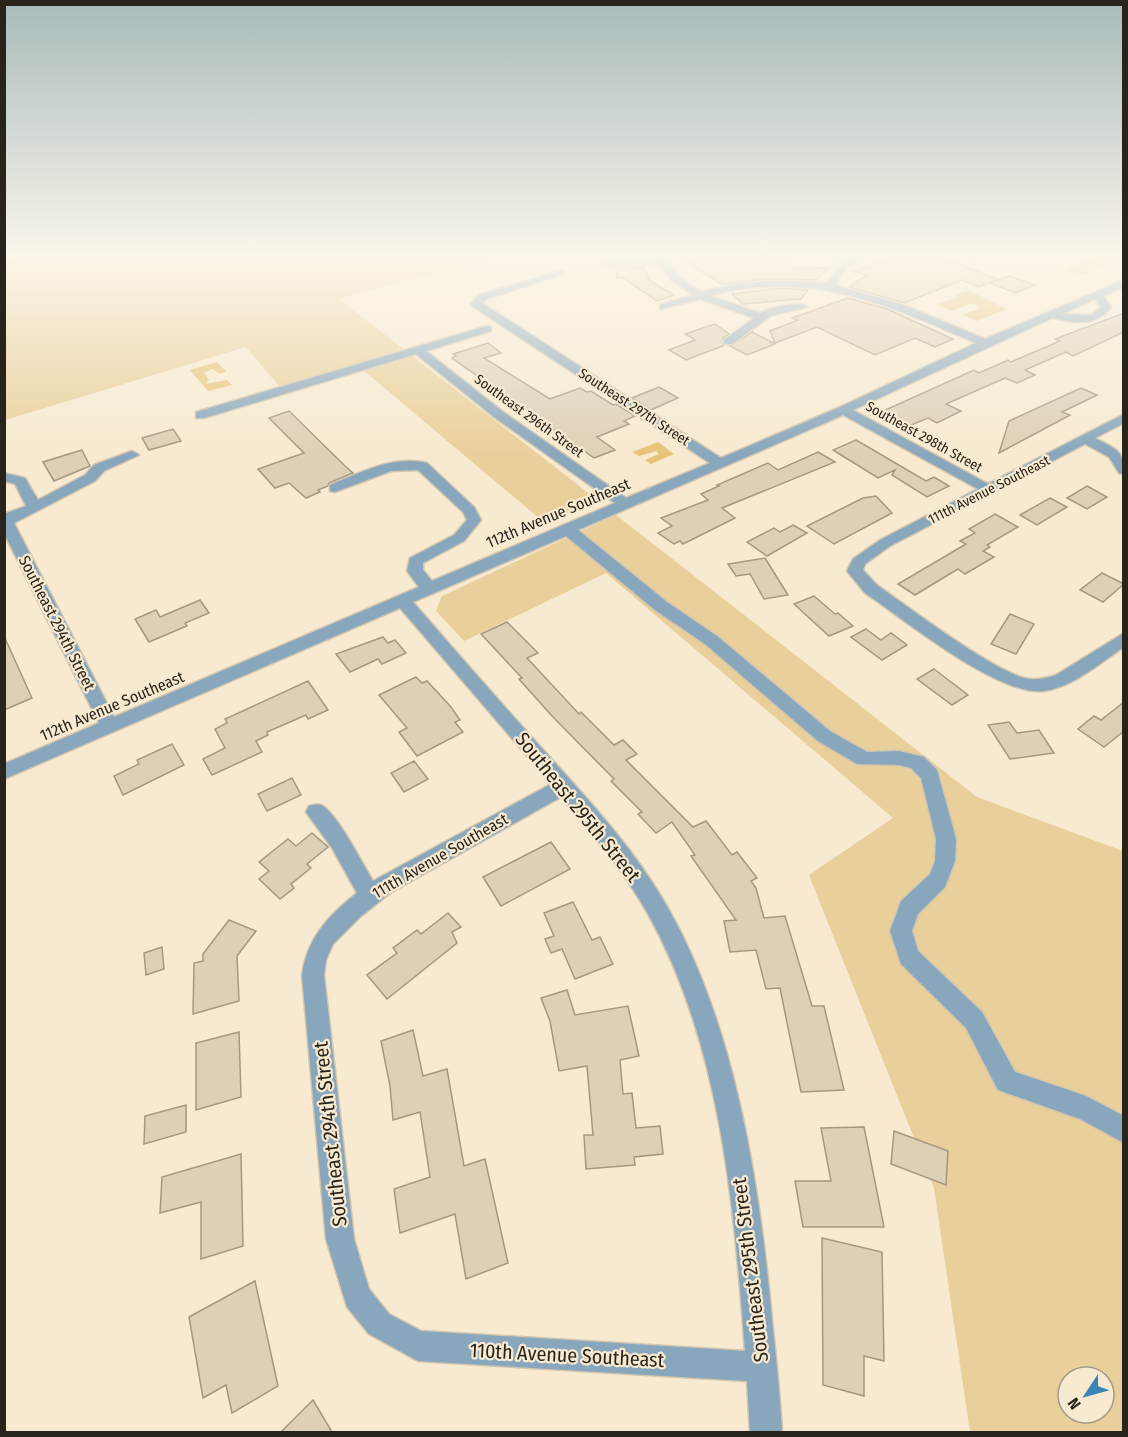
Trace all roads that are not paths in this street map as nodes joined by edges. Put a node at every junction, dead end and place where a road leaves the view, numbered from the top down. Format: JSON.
{"nodes":[{"id":1,"x":502,"y":321,"type":"edge"},
{"id":2,"x":757,"y":321,"type":"edge"},
{"id":3,"x":933,"y":321,"type":"edge"},
{"id":4,"x":1034,"y":321,"type":"edge"},
{"id":5,"x":487,"y":329,"type":"dead end"},
{"id":6,"x":728,"y":342,"type":"dead end"},
{"id":7,"x":985,"y":343,"type":"junction"},
{"id":8,"x":418,"y":350,"type":"junction"},
{"id":9,"x":844,"y":410,"type":"junction"},
{"id":10,"x":200,"y":415,"type":"dead end"},
{"id":11,"x":1124,"y":418,"type":"edge"},
{"id":12,"x":1086,"y":439,"type":"junction"},
{"id":13,"x":132,"y":455,"type":"dead end"},
{"id":14,"x":718,"y":462,"type":"junction"},
{"id":15,"x":1124,"y":470,"type":"edge"},
{"id":16,"x":4,"y":477,"type":"edge"},
{"id":17,"x":335,"y":488,"type":"dead end"},
{"id":18,"x":990,"y":490,"type":"junction"},
{"id":19,"x":625,"y":504,"type":"junction"},
{"id":20,"x":34,"y":508,"type":"junction"},
{"id":21,"x":5,"y":520,"type":"edge"},
{"id":22,"x":567,"y":529,"type":"junction"},
{"id":23,"x":429,"y":588,"type":"junction"},
{"id":24,"x":402,"y":600,"type":"junction"},
{"id":25,"x":1124,"y":639,"type":"edge"},
{"id":26,"x":110,"y":727,"type":"junction"},
{"id":27,"x":4,"y":772,"type":"edge"},
{"id":28,"x":564,"y":786,"type":"junction"},
{"id":29,"x":316,"y":812,"type":"dead end"},
{"id":30,"x":370,"y":896,"type":"junction"},
{"id":31,"x":325,"y":937,"type":"joint"},
{"id":32,"x":1124,"y":1130,"type":"edge"},
{"id":33,"x":379,"y":1324,"type":"joint"},
{"id":34,"x":761,"y":1367,"type":"junction"},
{"id":35,"x":766,"y":1432,"type":"edge"}],
"edges":[{"from":1,"to":14,"type":"street","name":"Southeast 297th Street"},
{"from":2,"to":6,"type":"street"},
{"from":3,"to":7,"type":"street"},
{"from":4,"to":7,"type":"street","name":"112th Avenue Southeast"},
{"from":5,"to":8,"type":"street"},
{"from":7,"to":9,"type":"street","name":"112th Avenue Southeast"},
{"from":8,"to":10,"type":"street"},
{"from":8,"to":19,"type":"street","name":"Southeast 296th Street"},
{"from":9,"to":14,"type":"street","name":"112th Avenue Southeast"},
{"from":9,"to":18,"type":"street","name":"Southeast 298th Street"},
{"from":11,"to":12,"type":"street","name":"111th Avenue Southeast"},
{"from":12,"to":15,"type":"street"},
{"from":12,"to":18,"type":"street","name":"111th Avenue Southeast"},
{"from":13,"to":20,"type":"street"},
{"from":14,"to":19,"type":"street","name":"112th Avenue Southeast"},
{"from":16,"to":20,"type":"street"},
{"from":17,"to":23,"type":"street"},
{"from":18,"to":25,"type":"street","name":"111th Avenue Southeast"},
{"from":19,"to":22,"type":"street","name":"112th Avenue Southeast"},
{"from":20,"to":21,"type":"street"},
{"from":21,"to":26,"type":"street","name":"Southeast 294th Street"},
{"from":22,"to":23,"type":"street","name":"112th Avenue Southeast"},
{"from":22,"to":32,"type":"street"},
{"from":23,"to":24,"type":"street","name":"112th Avenue Southeast"},
{"from":24,"to":26,"type":"street","name":"112th Avenue Southeast"},
{"from":24,"to":28,"type":"street","name":"Southeast 295th Street"},
{"from":26,"to":27,"type":"street","name":"112th Avenue Southeast"},
{"from":28,"to":30,"type":"street","name":"111th Avenue Southeast"},
{"from":28,"to":34,"type":"street","name":"Southeast 295th Street"},
{"from":29,"to":30,"type":"street"},
{"from":30,"to":31,"type":"street","name":"111th Avenue Southeast"},
{"from":31,"to":33,"type":"street","name":"Southeast 294th Street"},
{"from":33,"to":34,"type":"street","name":"110th Avenue Southeast"},
{"from":34,"to":35,"type":"street","name":"Southeast 295th Street"}]}
